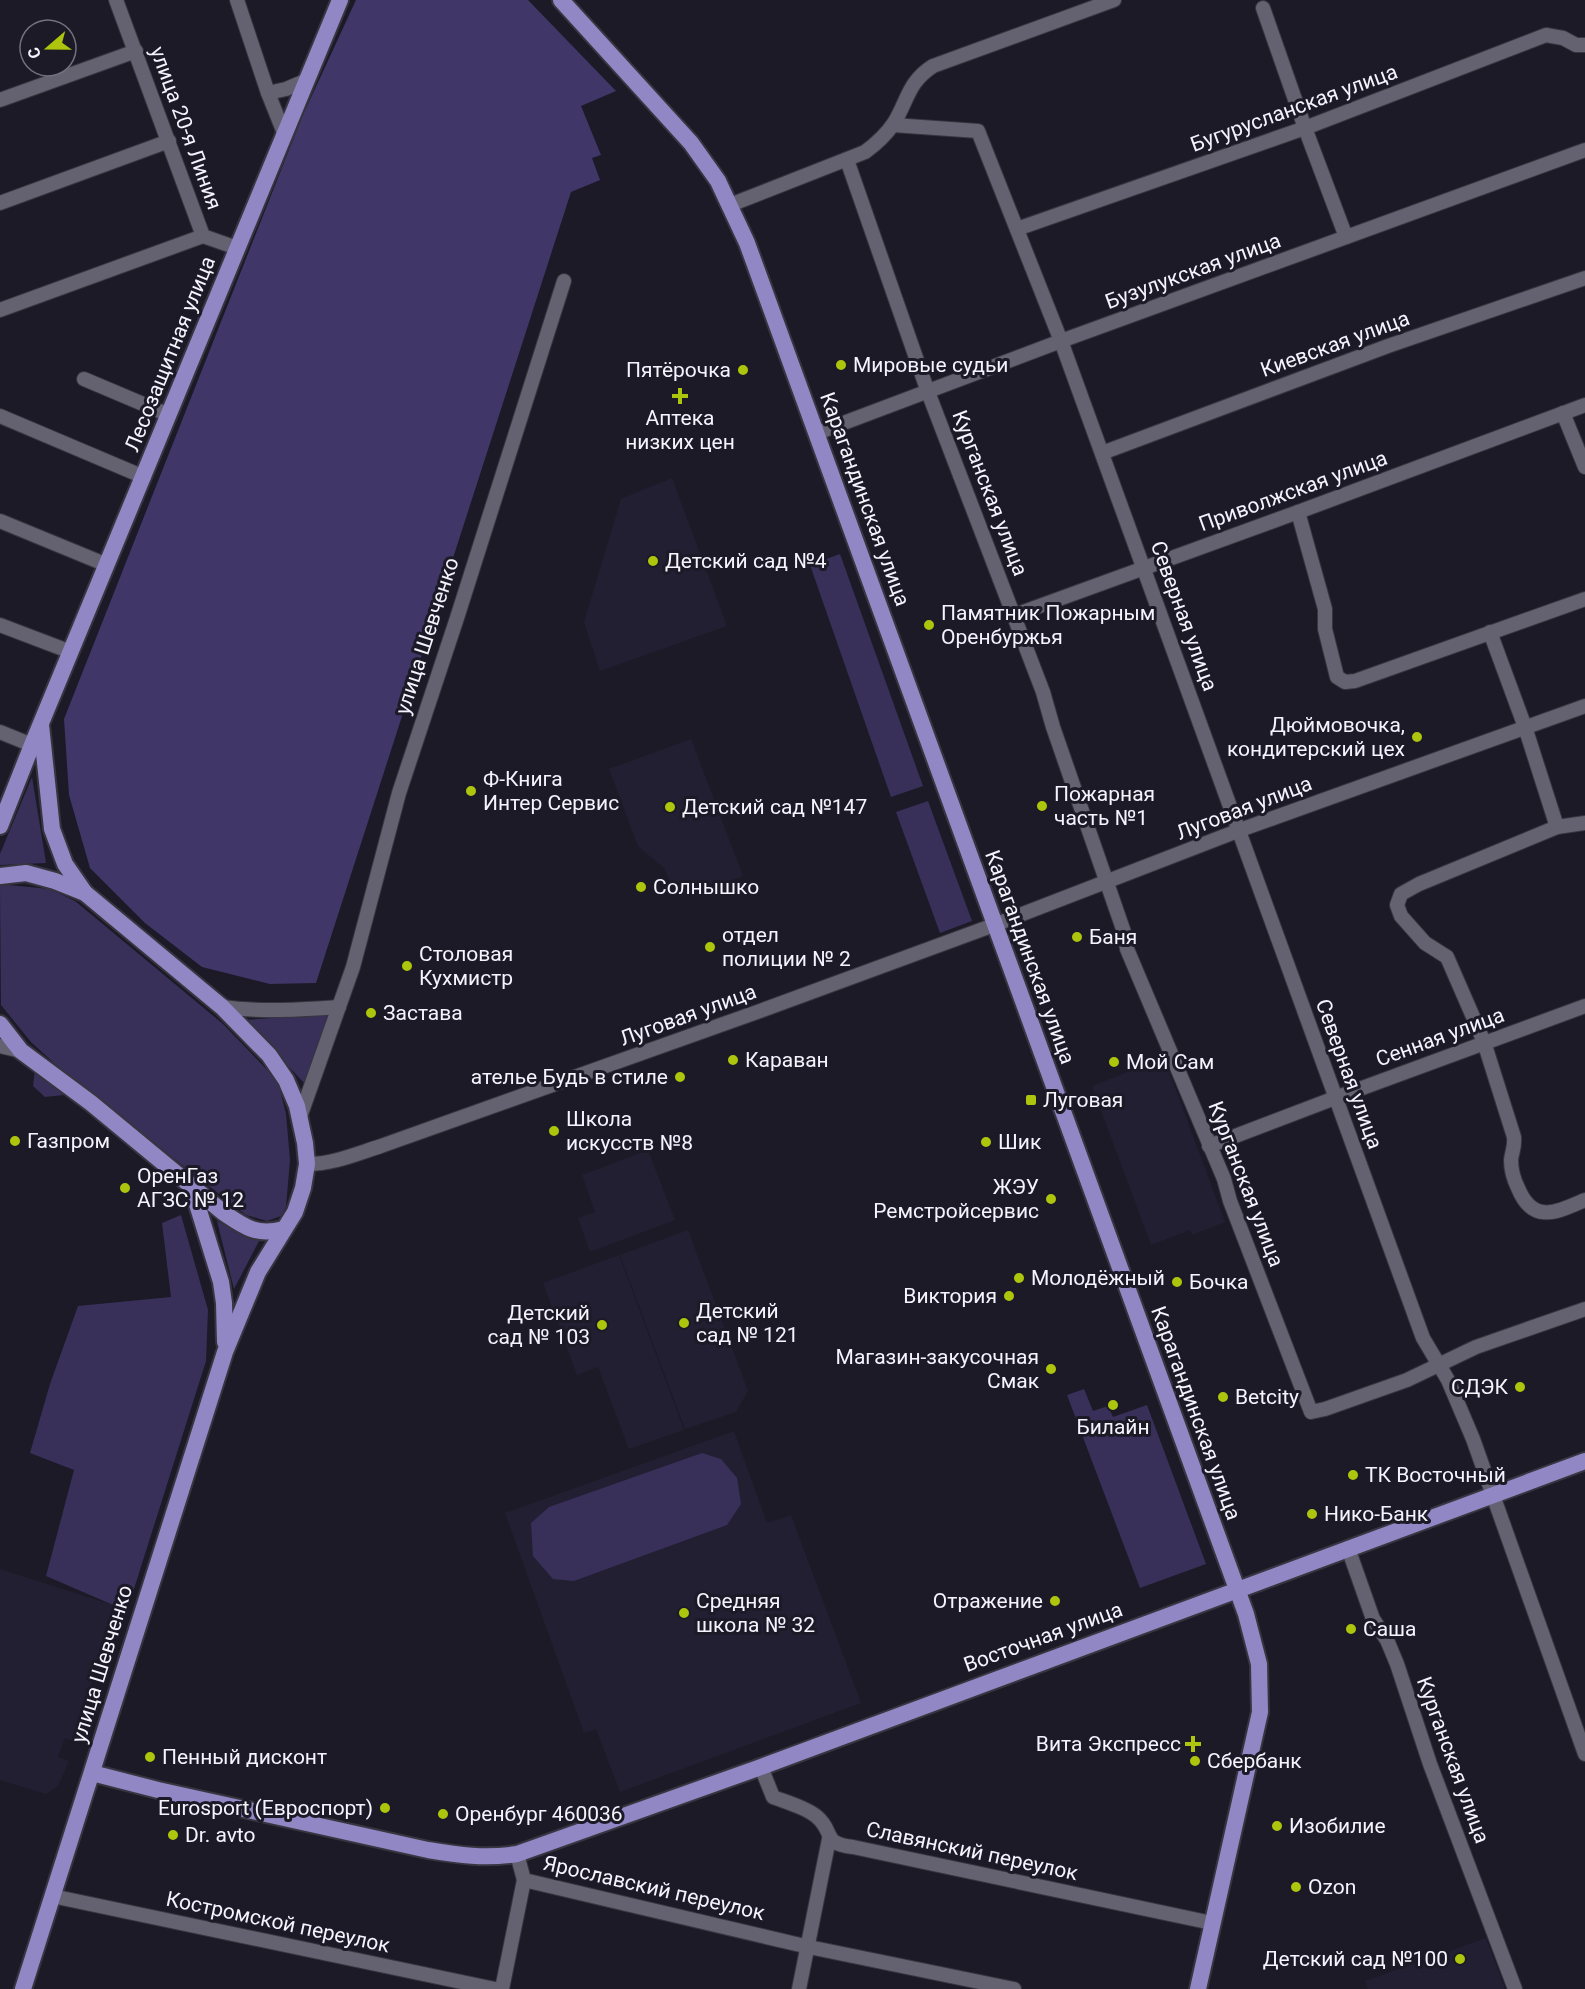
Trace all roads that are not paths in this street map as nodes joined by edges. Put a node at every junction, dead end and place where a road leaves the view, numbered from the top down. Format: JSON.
{"nodes":[{"id":1,"x":116,"y":0,"type":"edge"},
{"id":2,"x":237,"y":0,"type":"edge"},
{"id":3,"x":340,"y":0,"type":"edge"},
{"id":4,"x":561,"y":0,"type":"edge"},
{"id":5,"x":1114,"y":0,"type":"edge"},
{"id":6,"x":1263,"y":8,"type":"dead end"},
{"id":7,"x":1585,"y":45,"type":"edge"},
{"id":8,"x":136,"y":51,"type":"junction"},
{"id":9,"x":305,"y":81,"type":"junction"},
{"id":10,"x":268,"y":93,"type":"junction"},
{"id":11,"x":0,"y":100,"type":"edge"},
{"id":12,"x":893,"y":125,"type":"junction"},
{"id":13,"x":1305,"y":128,"type":"junction"},
{"id":14,"x":284,"y":133,"type":"junction"},
{"id":15,"x":169,"y":141,"type":"junction"},
{"id":16,"x":1585,"y":150,"type":"edge"},
{"id":17,"x":847,"y":160,"type":"junction"},
{"id":18,"x":0,"y":203,"type":"edge"},
{"id":19,"x":730,"y":205,"type":"junction"},
{"id":20,"x":1017,"y":229,"type":"junction"},
{"id":21,"x":203,"y":236,"type":"junction"},
{"id":22,"x":1346,"y":237,"type":"junction"},
{"id":23,"x":237,"y":248,"type":"junction"},
{"id":24,"x":1585,"y":278,"type":"edge"},
{"id":25,"x":564,"y":281,"type":"dead end"},
{"id":26,"x":0,"y":310,"type":"edge"},
{"id":27,"x":1061,"y":341,"type":"junction"},
{"id":28,"x":84,"y":379,"type":"dead end"},
{"id":29,"x":928,"y":392,"type":"junction"},
{"id":30,"x":1585,"y":405,"type":"edge"},
{"id":31,"x":1563,"y":413,"type":"junction"},
{"id":32,"x":169,"y":415,"type":"junction"},
{"id":33,"x":0,"y":416,"type":"edge"},
{"id":34,"x":817,"y":433,"type":"junction"},
{"id":35,"x":1102,"y":453,"type":"junction"},
{"id":36,"x":1585,"y":467,"type":"edge"},
{"id":37,"x":144,"y":477,"type":"junction"},
{"id":38,"x":1298,"y":512,"type":"junction"},
{"id":39,"x":0,"y":521,"type":"edge"},
{"id":40,"x":107,"y":565,"type":"junction"},
{"id":41,"x":1144,"y":568,"type":"junction"},
{"id":42,"x":1585,"y":599,"type":"edge"},
{"id":43,"x":1015,"y":615,"type":"junction"},
{"id":44,"x":0,"y":625,"type":"edge"},
{"id":45,"x":1490,"y":632,"type":"junction"},
{"id":46,"x":71,"y":652,"type":"junction"},
{"id":47,"x":1585,"y":706,"type":"edge"},
{"id":48,"x":41,"y":724,"type":"junction"},
{"id":49,"x":1525,"y":727,"type":"junction"},
{"id":50,"x":0,"y":732,"type":"edge"},
{"id":51,"x":32,"y":745,"type":"junction"},
{"id":52,"x":1585,"y":823,"type":"edge"},
{"id":53,"x":0,"y":826,"type":"edge"},
{"id":54,"x":1557,"y":827,"type":"junction"},
{"id":55,"x":1240,"y":830,"type":"junction"},
{"id":56,"x":0,"y":876,"type":"edge"},
{"id":57,"x":1106,"y":883,"type":"junction"},
{"id":58,"x":85,"y":892,"type":"junction"},
{"id":59,"x":994,"y":925,"type":"junction"},
{"id":60,"x":339,"y":1006,"type":"junction"},
{"id":61,"x":1585,"y":1006,"type":"edge"},
{"id":62,"x":222,"y":1007,"type":"junction"},
{"id":63,"x":0,"y":1024,"type":"edge"},
{"id":64,"x":1484,"y":1042,"type":"junction"},
{"id":65,"x":0,"y":1046,"type":"edge"},
{"id":66,"x":21,"y":1051,"type":"junction"},
{"id":67,"x":1335,"y":1098,"type":"junction"},
{"id":68,"x":300,"y":1117,"type":"junction"},
{"id":69,"x":1209,"y":1146,"type":"junction"},
{"id":70,"x":307,"y":1164,"type":"junction"},
{"id":71,"x":192,"y":1188,"type":"junction"},
{"id":72,"x":1585,"y":1200,"type":"edge"},
{"id":73,"x":284,"y":1229,"type":"junction"},
{"id":74,"x":1585,"y":1309,"type":"edge"},
{"id":75,"x":225,"y":1352,"type":"junction"},
{"id":76,"x":1439,"y":1366,"type":"junction"},
{"id":77,"x":1585,"y":1461,"type":"edge"},
{"id":78,"x":1493,"y":1495,"type":"junction"},
{"id":79,"x":1348,"y":1548,"type":"junction"},
{"id":80,"x":1238,"y":1589,"type":"junction"},
{"id":81,"x":1585,"y":1754,"type":"edge"},
{"id":82,"x":761,"y":1767,"type":"junction"},
{"id":83,"x":92,"y":1773,"type":"junction"},
{"id":84,"x":829,"y":1839,"type":"junction"},
{"id":85,"x":516,"y":1854,"type":"junction"},
{"id":86,"x":524,"y":1881,"type":"junction"},
{"id":87,"x":52,"y":1896,"type":"junction"},
{"id":88,"x":1212,"y":1923,"type":"junction"},
{"id":89,"x":809,"y":1947,"type":"junction"},
{"id":90,"x":23,"y":1989,"type":"edge"},
{"id":91,"x":495,"y":1989,"type":"edge"},
{"id":92,"x":502,"y":1989,"type":"edge"},
{"id":93,"x":800,"y":1989,"type":"edge"},
{"id":94,"x":1014,"y":1989,"type":"edge"},
{"id":95,"x":1198,"y":1989,"type":"edge"},
{"id":96,"x":1515,"y":1989,"type":"edge"}],
"edges":[{"from":1,"to":8,"type":"street","name":"улица 20-я Линия"},
{"from":2,"to":10,"type":"street"},
{"from":3,"to":9,"type":"main road","name":"Лесозащитная улица"},
{"from":4,"to":19,"type":"main road","name":"Карагандинская улица"},
{"from":5,"to":12,"type":"street"},
{"from":6,"to":13,"type":"street"},
{"from":7,"to":13,"type":"street","name":"Бугурусланская улица"},
{"from":8,"to":11,"type":"street"},
{"from":8,"to":15,"type":"street","name":"улица 20-я Линия"},
{"from":9,"to":10,"type":"street"},
{"from":9,"to":14,"type":"main road","name":"Лесозащитная улица"},
{"from":10,"to":14,"type":"street"},
{"from":12,"to":17,"type":"street"},
{"from":12,"to":20,"type":"street","name":"Северная улица"},
{"from":13,"to":20,"type":"street","name":"Бугурусланская улица"},
{"from":13,"to":22,"type":"street"},
{"from":14,"to":23,"type":"main road","name":"Лесозащитная улица"},
{"from":15,"to":18,"type":"street"},
{"from":15,"to":21,"type":"street","name":"улица 20-я Линия"},
{"from":16,"to":22,"type":"street","name":"Бузулукская улица"},
{"from":17,"to":19,"type":"street"},
{"from":17,"to":29,"type":"street","name":"Курганская улица"},
{"from":19,"to":34,"type":"main road","name":"Карагандинская улица"},
{"from":20,"to":27,"type":"street","name":"Северная улица"},
{"from":21,"to":23,"type":"street","name":"улица 20-я Линия"},
{"from":21,"to":26,"type":"street"},
{"from":22,"to":27,"type":"street","name":"Бузулукская улица"},
{"from":23,"to":32,"type":"main road","name":"Лесозащитная улица"},
{"from":24,"to":35,"type":"street","name":"Киевская улица"},
{"from":25,"to":60,"type":"street","name":"улица Шевченко"},
{"from":27,"to":29,"type":"street","name":"Бузулукская улица"},
{"from":27,"to":35,"type":"street","name":"Северная улица"},
{"from":28,"to":32,"type":"street"},
{"from":29,"to":34,"type":"street","name":"Бузулукская улица"},
{"from":29,"to":43,"type":"street","name":"Курганская улица"},
{"from":30,"to":31,"type":"street","name":"Приволжская улица"},
{"from":31,"to":36,"type":"street"},
{"from":31,"to":38,"type":"street","name":"Приволжская улица"},
{"from":32,"to":37,"type":"main road","name":"Лесозащитная улица"},
{"from":33,"to":37,"type":"street"},
{"from":34,"to":59,"type":"main road","name":"Карагандинская улица"},
{"from":35,"to":41,"type":"street","name":"Северная улица"},
{"from":37,"to":40,"type":"main road","name":"Лесозащитная улица"},
{"from":38,"to":41,"type":"street","name":"Приволжская улица"},
{"from":38,"to":45,"type":"street"},
{"from":39,"to":40,"type":"street"},
{"from":40,"to":46,"type":"main road","name":"Лесозащитная улица"},
{"from":41,"to":43,"type":"street","name":"Приволжская улица"},
{"from":41,"to":55,"type":"street","name":"Северная улица"},
{"from":42,"to":45,"type":"street"},
{"from":43,"to":57,"type":"street","name":"Курганская улица"},
{"from":44,"to":46,"type":"street"},
{"from":45,"to":49,"type":"street"},
{"from":46,"to":48,"type":"main road","name":"Лесозащитная улица"},
{"from":47,"to":49,"type":"street","name":"Луговая улица"},
{"from":48,"to":51,"type":"main road","name":"Лесозащитная улица"},
{"from":48,"to":58,"type":"main road","name":"Лесозащитная улица"},
{"from":49,"to":54,"type":"street"},
{"from":49,"to":55,"type":"street","name":"Луговая улица"},
{"from":50,"to":51,"type":"street"},
{"from":51,"to":53,"type":"main road","name":"Лесозащитная улица"},
{"from":52,"to":54,"type":"street"},
{"from":54,"to":64,"type":"street"},
{"from":55,"to":57,"type":"street","name":"Луговая улица"},
{"from":55,"to":67,"type":"street","name":"Северная улица"},
{"from":56,"to":58,"type":"main road"},
{"from":57,"to":59,"type":"street","name":"Луговая улица"},
{"from":57,"to":69,"type":"street","name":"Курганская улица"},
{"from":58,"to":62,"type":"main road"},
{"from":59,"to":70,"type":"street","name":"Луговая улица"},
{"from":59,"to":80,"type":"main road","name":"Карагандинская улица"},
{"from":60,"to":62,"type":"street"},
{"from":60,"to":68,"type":"street","name":"улица Шевченко"},
{"from":61,"to":64,"type":"street","name":"Сенная улица"},
{"from":62,"to":68,"type":"main road"},
{"from":63,"to":66,"type":"main road"},
{"from":64,"to":67,"type":"street","name":"Сенная улица"},
{"from":64,"to":72,"type":"street"},
{"from":65,"to":66,"type":"street"},
{"from":66,"to":71,"type":"main road"},
{"from":67,"to":69,"type":"street","name":"Сенная улица"},
{"from":67,"to":76,"type":"street","name":"Северная улица"},
{"from":68,"to":70,"type":"main road"},
{"from":69,"to":76,"type":"street","name":"Курганская улица"},
{"from":70,"to":73,"type":"main road","name":"улица Шевченко"},
{"from":71,"to":73,"type":"main road"},
{"from":71,"to":75,"type":"main road","name":"улица Шевченко"},
{"from":73,"to":75,"type":"main road","name":"улица Шевченко"},
{"from":74,"to":76,"type":"street"},
{"from":75,"to":83,"type":"main road","name":"улица Шевченко"},
{"from":76,"to":78,"type":"street","name":"Северная улица"},
{"from":77,"to":78,"type":"main road","name":"Восточная улица"},
{"from":78,"to":79,"type":"main road","name":"Восточная улица"},
{"from":78,"to":81,"type":"street","name":"Северная улица"},
{"from":79,"to":80,"type":"main road","name":"Восточная улица"},
{"from":79,"to":96,"type":"street","name":"Курганская улица"},
{"from":80,"to":82,"type":"main road","name":"Восточная улица"},
{"from":80,"to":88,"type":"main road","name":"Карагандинская улица"},
{"from":82,"to":84,"type":"street"},
{"from":82,"to":85,"type":"main road","name":"Восточная улица"},
{"from":83,"to":85,"type":"main road","name":"Ярославский переулок"},
{"from":83,"to":87,"type":"main road","name":"улица Шевченко"},
{"from":84,"to":88,"type":"street","name":"Славянский переулок"},
{"from":84,"to":89,"type":"street"},
{"from":85,"to":86,"type":"street","name":"Ярославский переулок"},
{"from":86,"to":89,"type":"street","name":"Ярославский переулок"},
{"from":86,"to":92,"type":"street"},
{"from":87,"to":90,"type":"main road","name":"улица Шевченко"},
{"from":87,"to":91,"type":"street","name":"Костромской переулок"},
{"from":88,"to":95,"type":"main road","name":"Карагандинская улица"},
{"from":89,"to":93,"type":"street"},
{"from":89,"to":94,"type":"street","name":"Ярославский переулок"}]}
